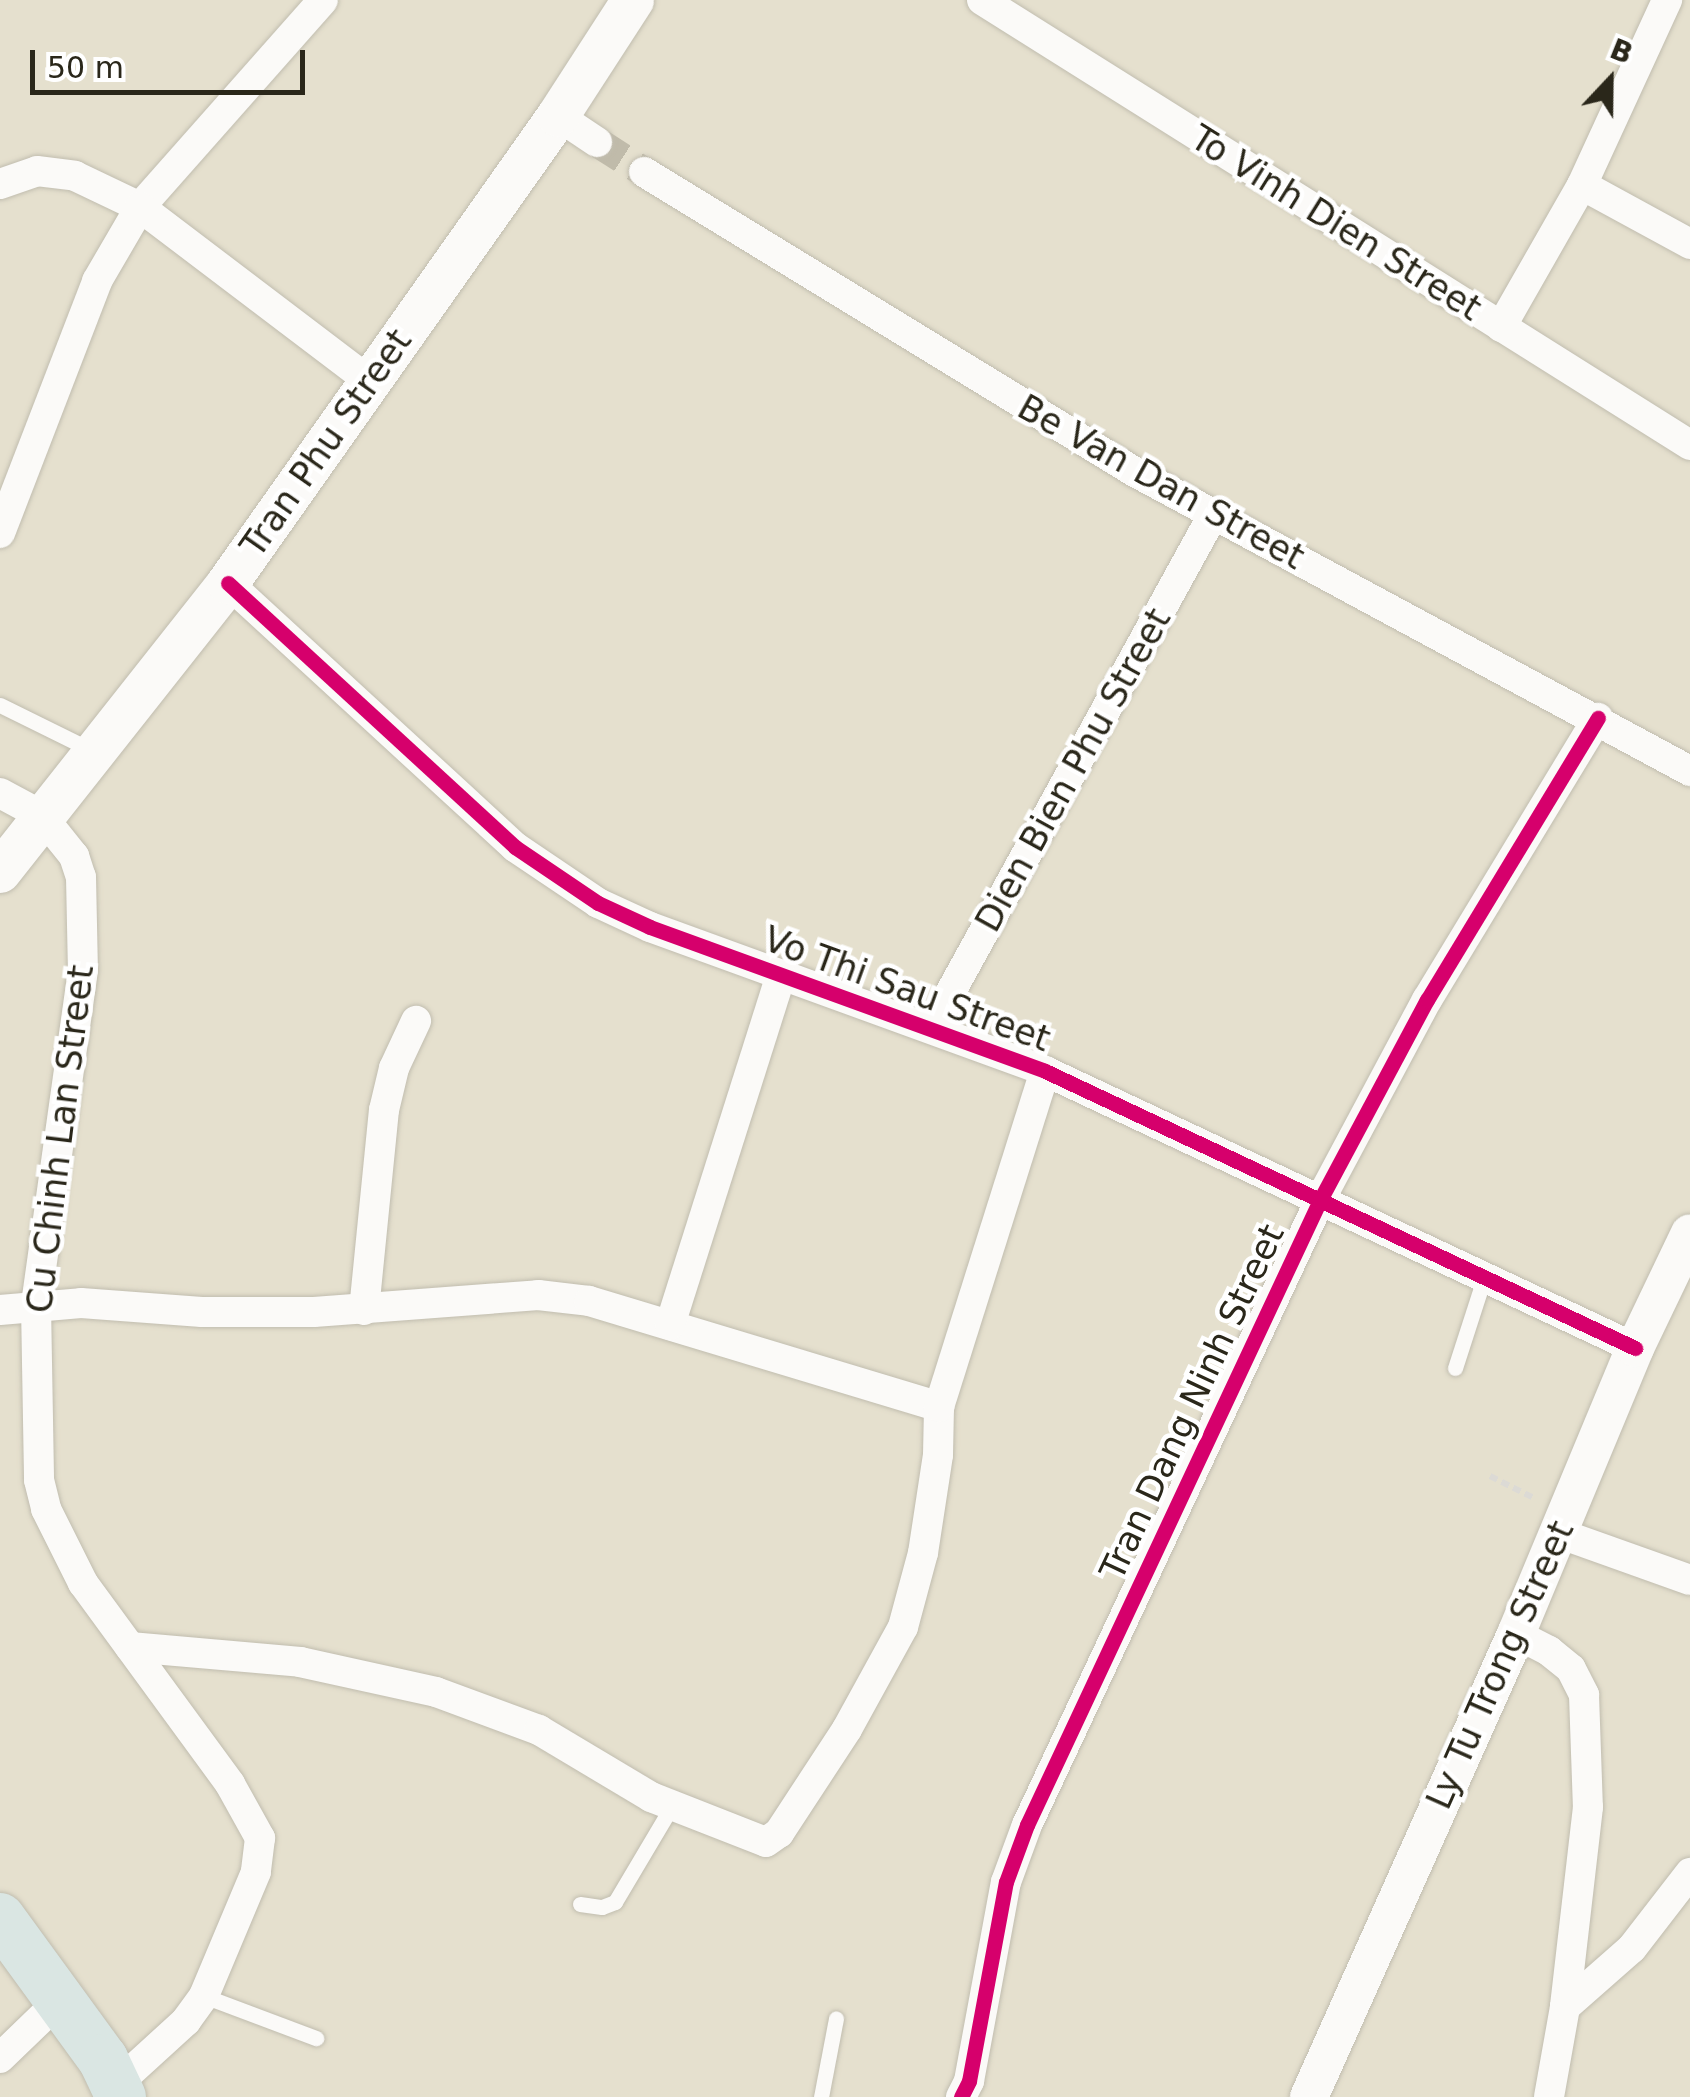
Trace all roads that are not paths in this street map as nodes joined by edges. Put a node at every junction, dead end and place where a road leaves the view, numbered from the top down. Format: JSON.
{"nodes":[{"id":1,"x":323,"y":0,"type":"edge"},
{"id":2,"x":634,"y":0,"type":"edge"},
{"id":3,"x":982,"y":0,"type":"edge"},
{"id":4,"x":1667,"y":0,"type":"edge"},
{"id":5,"x":558,"y":116,"type":"junction"},
{"id":6,"x":597,"y":142,"type":"tunnel mouth"},
{"id":7,"x":644,"y":172,"type":"tunnel mouth"},
{"id":8,"x":0,"y":184,"type":"edge"},
{"id":9,"x":1582,"y":185,"type":"junction"},
{"id":10,"x":140,"y":207,"type":"junction"},
{"id":11,"x":1690,"y":244,"type":"edge"},
{"id":12,"x":1500,"y":327,"type":"junction"},
{"id":13,"x":368,"y":380,"type":"junction"},
{"id":14,"x":1690,"y":445,"type":"edge"},
{"id":15,"x":1214,"y":513,"type":"junction"},
{"id":16,"x":0,"y":532,"type":"edge"},
{"id":17,"x":228,"y":583,"type":"junction"},
{"id":18,"x":0,"y":705,"type":"edge"},
{"id":19,"x":1598,"y":718,"type":"junction"},
{"id":20,"x":94,"y":750,"type":"junction"},
{"id":21,"x":1690,"y":771,"type":"edge"},
{"id":22,"x":0,"y":793,"type":"edge"},
{"id":23,"x":41,"y":815,"type":"junction"},
{"id":24,"x":0,"y":872,"type":"edge"},
{"id":25,"x":780,"y":975,"type":"junction"},
{"id":26,"x":416,"y":1022,"type":"dead end"},
{"id":27,"x":932,"y":1026,"type":"junction"},
{"id":28,"x":1045,"y":1072,"type":"junction"},
{"id":29,"x":1320,"y":1200,"type":"junction"},
{"id":30,"x":1690,"y":1233,"type":"edge"},
{"id":31,"x":1484,"y":1278,"type":"junction"},
{"id":32,"x":36,"y":1304,"type":"junction"},
{"id":33,"x":0,"y":1310,"type":"edge"},
{"id":34,"x":364,"y":1310,"type":"junction"},
{"id":35,"x":670,"y":1325,"type":"junction"},
{"id":36,"x":1635,"y":1348,"type":"junction"},
{"id":37,"x":1455,"y":1368,"type":"dead end"},
{"id":38,"x":939,"y":1407,"type":"junction"},
{"id":39,"x":1562,"y":1524,"type":"junction"},
{"id":40,"x":1690,"y":1580,"type":"edge"},
{"id":41,"x":1516,"y":1634,"type":"junction"},
{"id":42,"x":130,"y":1648,"type":"junction"},
{"id":43,"x":672,"y":1806,"type":"junction"},
{"id":44,"x":1690,"y":1873,"type":"edge"},
{"id":45,"x":580,"y":1904,"type":"dead end"},
{"id":46,"x":0,"y":1918,"type":"edge"},
{"id":47,"x":204,"y":1996,"type":"junction"},
{"id":48,"x":60,"y":2000,"type":"junction"},
{"id":49,"x":1565,"y":2007,"type":"junction"},
{"id":50,"x":836,"y":2018,"type":"dead end"},
{"id":51,"x":316,"y":2038,"type":"dead end"},
{"id":52,"x":0,"y":2058,"type":"edge"},
{"id":53,"x":120,"y":2090,"type":"edge"},
{"id":54,"x":821,"y":2097,"type":"edge"},
{"id":55,"x":962,"y":2097,"type":"edge"},
{"id":56,"x":1308,"y":2097,"type":"edge"},
{"id":57,"x":1549,"y":2097,"type":"edge"}],
"edges":[{"from":1,"to":10,"type":"street"},
{"from":2,"to":5,"type":"main road","name":"Tran Phu Street"},
{"from":3,"to":12,"type":"street","name":"To Vinh Dien Street"},
{"from":4,"to":9,"type":"street"},
{"from":5,"to":6,"type":"street"},
{"from":5,"to":13,"type":"main road","name":"Tran Phu Street"},
{"from":7,"to":15,"type":"street","name":"Be Van Dan Street"},
{"from":8,"to":10,"type":"street"},
{"from":9,"to":11,"type":"street"},
{"from":9,"to":12,"type":"street"},
{"from":10,"to":13,"type":"street"},
{"from":10,"to":16,"type":"street"},
{"from":12,"to":14,"type":"street","name":"To Vinh Dien Street"},
{"from":13,"to":17,"type":"main road","name":"Tran Phu Street"},
{"from":15,"to":19,"type":"street","name":"Be Van Dan Street"},
{"from":15,"to":27,"type":"street","name":"Dien Bien Phu Street"},
{"from":17,"to":20,"type":"main road","name":"Tran Phu Street"},
{"from":17,"to":25,"type":"street","name":"Vo Thi Sau Street"},
{"from":18,"to":20,"type":"lane"},
{"from":19,"to":21,"type":"street","name":"Be Van Dan Street"},
{"from":19,"to":29,"type":"street","name":"Tran Dang Ninh Street"},
{"from":20,"to":23,"type":"main road","name":"Tran Phu Street"},
{"from":22,"to":23,"type":"street"},
{"from":23,"to":24,"type":"main road","name":"Tran Phu Street"},
{"from":23,"to":32,"type":"street","name":"Cu Chinh Lan Street"},
{"from":25,"to":27,"type":"street","name":"Vo Thi Sau Street"},
{"from":25,"to":35,"type":"street"},
{"from":26,"to":34,"type":"street"},
{"from":27,"to":28,"type":"street","name":"Vo Thi Sau Street"},
{"from":28,"to":29,"type":"street","name":"Vo Thi Sau Street"},
{"from":28,"to":38,"type":"street"},
{"from":29,"to":31,"type":"street","name":"Vo Thi Sau Street"},
{"from":29,"to":55,"type":"street","name":"Tran Dang Ninh Street"},
{"from":30,"to":36,"type":"street","name":"Ly Tu Trong Street"},
{"from":31,"to":36,"type":"street","name":"Vo Thi Sau Street"},
{"from":31,"to":37,"type":"lane"},
{"from":32,"to":33,"type":"street"},
{"from":32,"to":34,"type":"street"},
{"from":32,"to":42,"type":"street","name":"Cu Chinh Lan Street"},
{"from":34,"to":35,"type":"street"},
{"from":35,"to":38,"type":"street"},
{"from":36,"to":39,"type":"street","name":"Ly Tu Trong Street"},
{"from":38,"to":43,"type":"street"},
{"from":39,"to":40,"type":"street"},
{"from":39,"to":41,"type":"street","name":"Ly Tu Trong Street"},
{"from":41,"to":49,"type":"street"},
{"from":41,"to":56,"type":"street","name":"Ly Tu Trong Street"},
{"from":42,"to":43,"type":"street"},
{"from":42,"to":47,"type":"street","name":"Cu Chinh Lan Street"},
{"from":43,"to":45,"type":"lane"},
{"from":44,"to":49,"type":"street"},
{"from":46,"to":48,"type":"main road"},
{"from":47,"to":51,"type":"lane"},
{"from":47,"to":53,"type":"street","name":"Cu Chinh Lan Street"},
{"from":48,"to":52,"type":"street"},
{"from":48,"to":53,"type":"main road"},
{"from":49,"to":57,"type":"street"},
{"from":50,"to":54,"type":"lane"}]}
